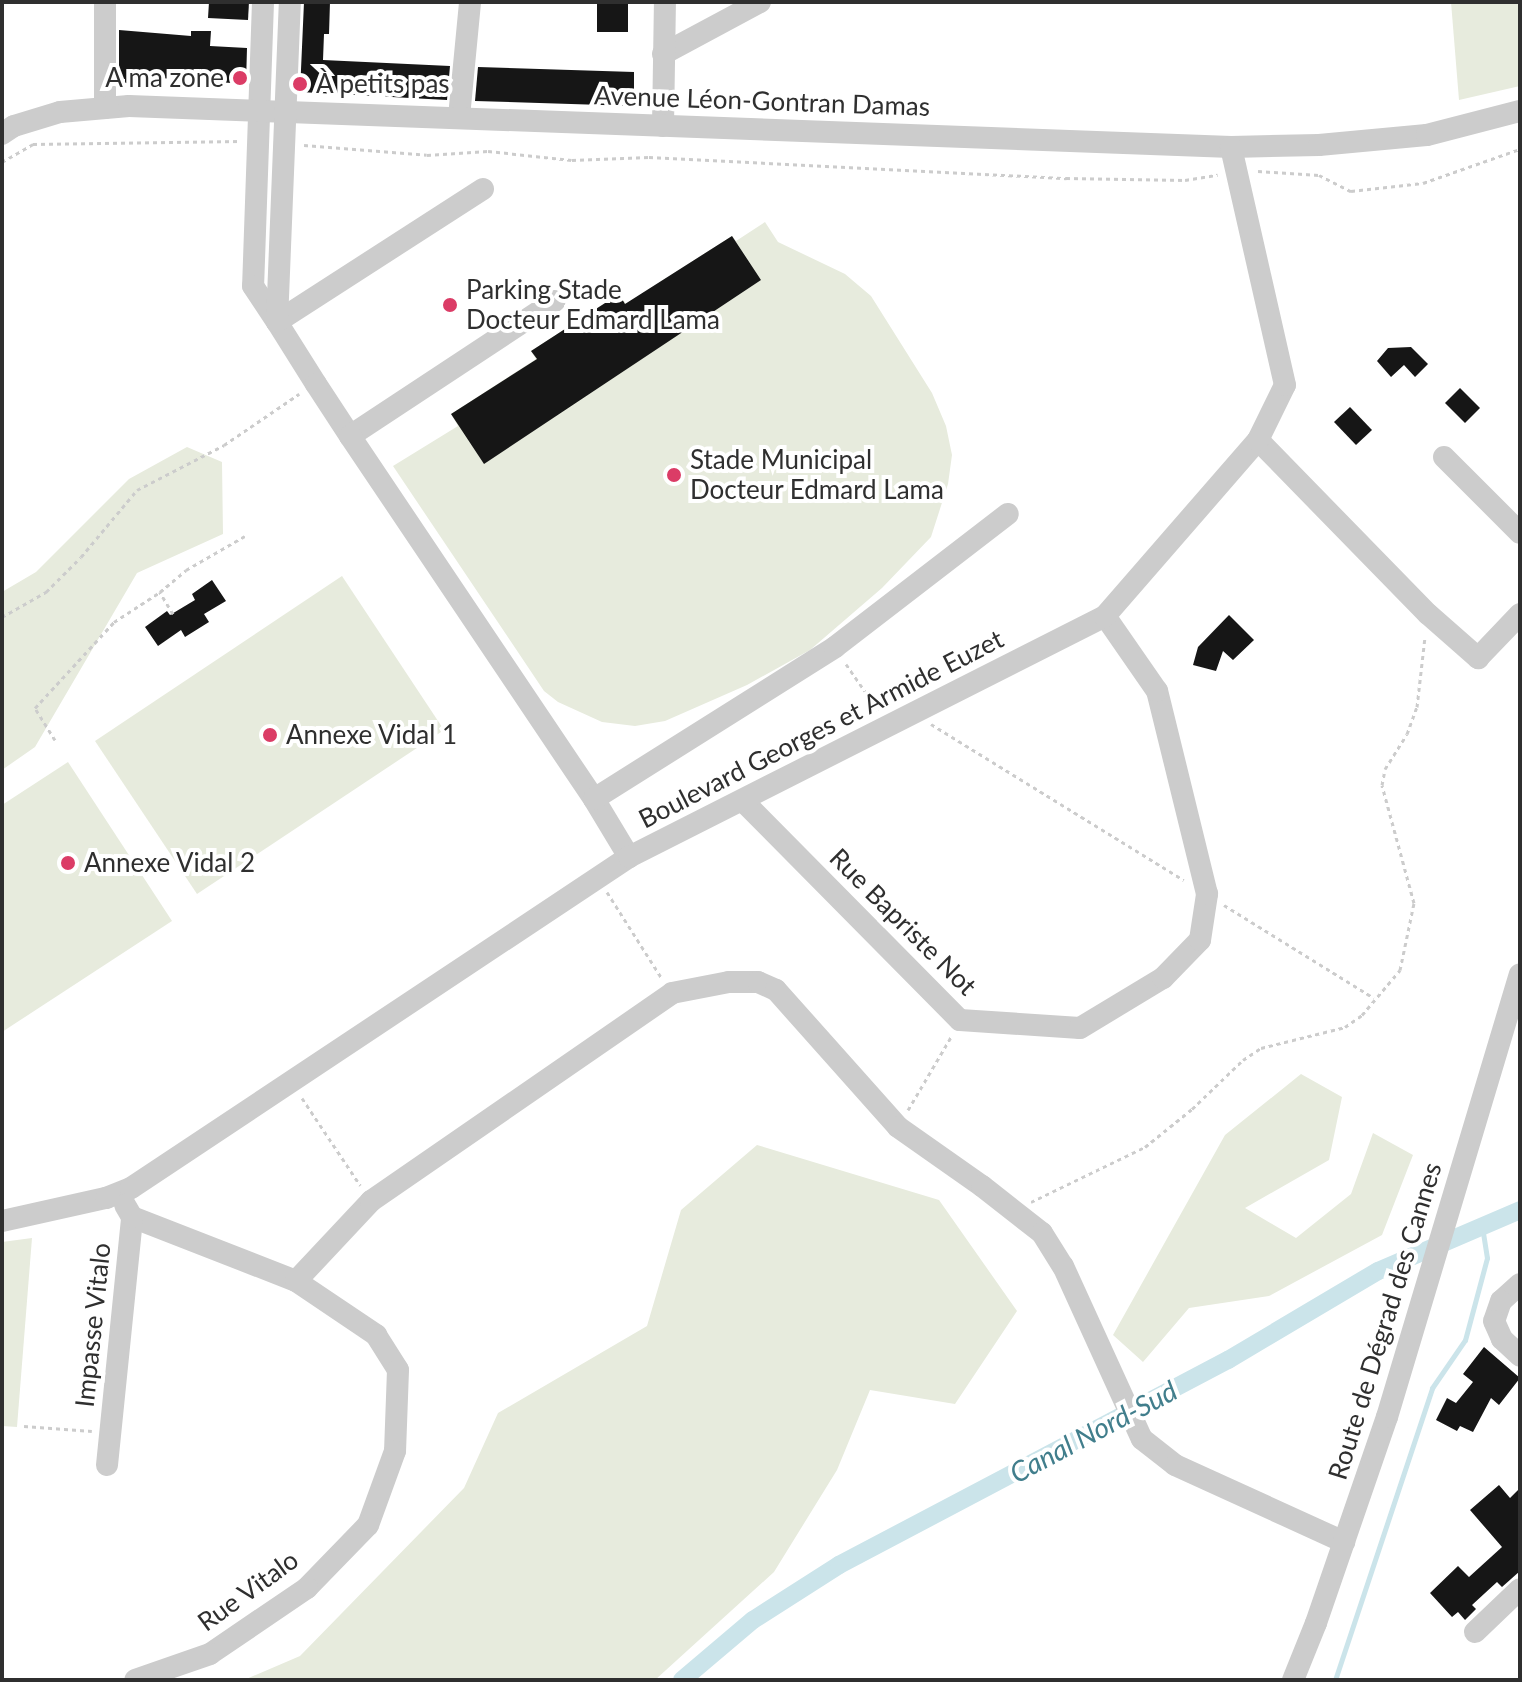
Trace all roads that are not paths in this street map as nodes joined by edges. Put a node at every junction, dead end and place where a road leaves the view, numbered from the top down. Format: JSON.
{"nodes":[{"id":1,"x":105,"y":2,"type":"edge"},
{"id":2,"x":263,"y":2,"type":"edge"},
{"id":3,"x":290,"y":2,"type":"edge"},
{"id":4,"x":470,"y":2,"type":"edge"},
{"id":5,"x":665,"y":2,"type":"edge"},
{"id":6,"x":760,"y":2,"type":"edge"},
{"id":7,"x":663,"y":54,"type":"junction"},
{"id":8,"x":105,"y":108,"type":"junction"},
{"id":9,"x":261,"y":111,"type":"junction"},
{"id":10,"x":1520,"y":111,"type":"edge"},
{"id":11,"x":286,"y":112,"type":"junction"},
{"id":12,"x":459,"y":117,"type":"junction"},
{"id":13,"x":663,"y":126,"type":"junction"},
{"id":14,"x":2,"y":134,"type":"edge"},
{"id":15,"x":1231,"y":147,"type":"junction"},
{"id":16,"x":483,"y":189,"type":"dead end"},
{"id":17,"x":555,"y":301,"type":"dead end"},
{"id":18,"x":277,"y":322,"type":"junction"},
{"id":19,"x":350,"y":436,"type":"junction"},
{"id":20,"x":1258,"y":440,"type":"junction"},
{"id":21,"x":1444,"y":457,"type":"dead end"},
{"id":22,"x":1008,"y":514,"type":"dead end"},
{"id":23,"x":1520,"y":533,"type":"edge"},
{"id":24,"x":1520,"y":614,"type":"edge"},
{"id":25,"x":1105,"y":616,"type":"junction"},
{"id":26,"x":594,"y":799,"type":"junction"},
{"id":27,"x":743,"y":801,"type":"junction"},
{"id":28,"x":629,"y":857,"type":"junction"},
{"id":29,"x":1520,"y":975,"type":"edge"},
{"id":30,"x":117,"y":1194,"type":"junction"},
{"id":31,"x":132,"y":1217,"type":"junction"},
{"id":32,"x":2,"y":1221,"type":"edge"},
{"id":33,"x":296,"y":1281,"type":"junction"},
{"id":34,"x":1520,"y":1284,"type":"edge"},
{"id":35,"x":1520,"y":1356,"type":"edge"},
{"id":36,"x":107,"y":1465,"type":"dead end"},
{"id":37,"x":1344,"y":1542,"type":"junction"},
{"id":38,"x":1520,"y":1589,"type":"edge"},
{"id":39,"x":1475,"y":1632,"type":"dead end"},
{"id":40,"x":135,"y":1680,"type":"edge"},
{"id":41,"x":1293,"y":1680,"type":"edge"}],
"edges":[{"from":1,"to":8,"type":"street"},
{"from":2,"to":9,"type":"street"},
{"from":3,"to":11,"type":"street"},
{"from":4,"to":12,"type":"street"},
{"from":5,"to":7,"type":"street"},
{"from":6,"to":7,"type":"street"},
{"from":7,"to":13,"type":"street"},
{"from":8,"to":9,"type":"street","name":"Avenue Léon-Gontran Damas"},
{"from":8,"to":14,"type":"street","name":"Avenue Léon-Gontran Damas"},
{"from":9,"to":11,"type":"street","name":"Avenue Léon-Gontran Damas"},
{"from":9,"to":18,"type":"street"},
{"from":10,"to":15,"type":"street","name":"Avenue Léon-Gontran Damas"},
{"from":11,"to":12,"type":"street","name":"Avenue Léon-Gontran Damas"},
{"from":11,"to":18,"type":"street"},
{"from":12,"to":13,"type":"street","name":"Avenue Léon-Gontran Damas"},
{"from":13,"to":15,"type":"street","name":"Avenue Léon-Gontran Damas"},
{"from":15,"to":20,"type":"street","name":"Boulevard Georges et Armide Euzet"},
{"from":16,"to":18,"type":"street"},
{"from":17,"to":19,"type":"street"},
{"from":18,"to":19,"type":"street"},
{"from":19,"to":26,"type":"street"},
{"from":20,"to":24,"type":"street"},
{"from":20,"to":25,"type":"street","name":"Boulevard Georges et Armide Euzet"},
{"from":21,"to":23,"type":"street"},
{"from":22,"to":26,"type":"street"},
{"from":25,"to":27,"type":"street","name":"Boulevard Georges et Armide Euzet"},
{"from":25,"to":27,"type":"street","name":"Rue Bapriste Not"},
{"from":26,"to":28,"type":"street"},
{"from":27,"to":28,"type":"street","name":"Boulevard Georges et Armide Euzet"},
{"from":28,"to":30,"type":"street","name":"Boulevard Georges et Armide Euzet"},
{"from":29,"to":37,"type":"street","name":"Route de Dégrad des Cannes"},
{"from":30,"to":31,"type":"street","name":"Impasse Vitalo"},
{"from":30,"to":32,"type":"street"},
{"from":31,"to":33,"type":"street","name":"Rue Vitalo"},
{"from":31,"to":36,"type":"street","name":"Impasse Vitalo"},
{"from":33,"to":37,"type":"street"},
{"from":33,"to":40,"type":"street","name":"Rue Vitalo"},
{"from":34,"to":35,"type":"street"},
{"from":37,"to":41,"type":"street","name":"Route de Dégrad des Cannes"},
{"from":38,"to":39,"type":"street"}]}
